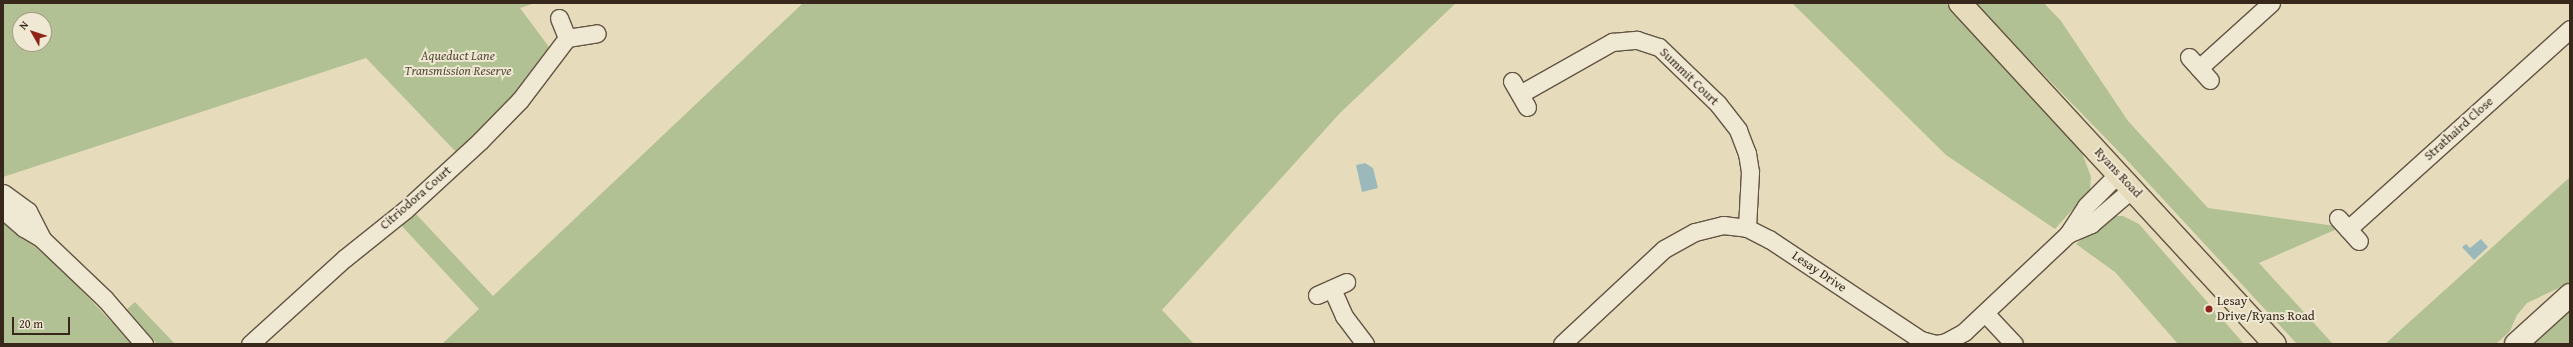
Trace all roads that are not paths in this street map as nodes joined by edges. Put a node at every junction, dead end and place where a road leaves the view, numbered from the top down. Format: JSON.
{"nodes":[{"id":1,"x":1960,"y":3,"type":"edge"},
{"id":2,"x":2271,"y":3,"type":"edge"},
{"id":3,"x":559,"y":18,"type":"dead end"},
{"id":4,"x":2570,"y":29,"type":"edge"},
{"id":5,"x":597,"y":34,"type":"dead end"},
{"id":6,"x":567,"y":38,"type":"junction"},
{"id":7,"x":2199,"y":68,"type":"dead end"},
{"id":8,"x":1520,"y":94,"type":"dead end"},
{"id":9,"x":2126,"y":181,"type":"junction"},
{"id":10,"x":3,"y":193,"type":"edge"},
{"id":11,"x":3,"y":210,"type":"edge"},
{"id":12,"x":1747,"y":228,"type":"junction"},
{"id":13,"x":2348,"y":229,"type":"dead end"},
{"id":14,"x":42,"y":239,"type":"junction"},
{"id":15,"x":1332,"y":289,"type":"dead end"},
{"id":16,"x":2570,"y":295,"type":"edge"},
{"id":17,"x":1985,"y":314,"type":"junction"},
{"id":18,"x":1926,"y":343,"type":"edge"},
{"id":19,"x":144,"y":344,"type":"edge"},
{"id":20,"x":250,"y":344,"type":"edge"},
{"id":21,"x":1365,"y":344,"type":"edge"},
{"id":22,"x":1562,"y":344,"type":"edge"},
{"id":23,"x":2014,"y":344,"type":"edge"},
{"id":24,"x":2275,"y":344,"type":"edge"},
{"id":25,"x":2516,"y":344,"type":"edge"}],
"edges":[{"from":1,"to":9,"type":"main road","name":"Ryans Road"},
{"from":2,"to":7,"type":"street"},
{"from":3,"to":6,"type":"street"},
{"from":4,"to":13,"type":"street","name":"Strathaird Close"},
{"from":5,"to":6,"type":"street"},
{"from":6,"to":20,"type":"street","name":"Citriodora Court"},
{"from":8,"to":12,"type":"street","name":"Summit Court"},
{"from":9,"to":17,"type":"street","name":"Lesay Drive"},
{"from":9,"to":24,"type":"main road","name":"Ryans Road"},
{"from":10,"to":14,"type":"street"},
{"from":11,"to":14,"type":"street"},
{"from":12,"to":18,"type":"street","name":"Lesay Drive"},
{"from":12,"to":22,"type":"street","name":"Lesay Drive"},
{"from":14,"to":19,"type":"street"},
{"from":15,"to":21,"type":"street"},
{"from":16,"to":25,"type":"street"},
{"from":17,"to":18,"type":"street","name":"Lesay Drive"},
{"from":17,"to":23,"type":"street"}]}
